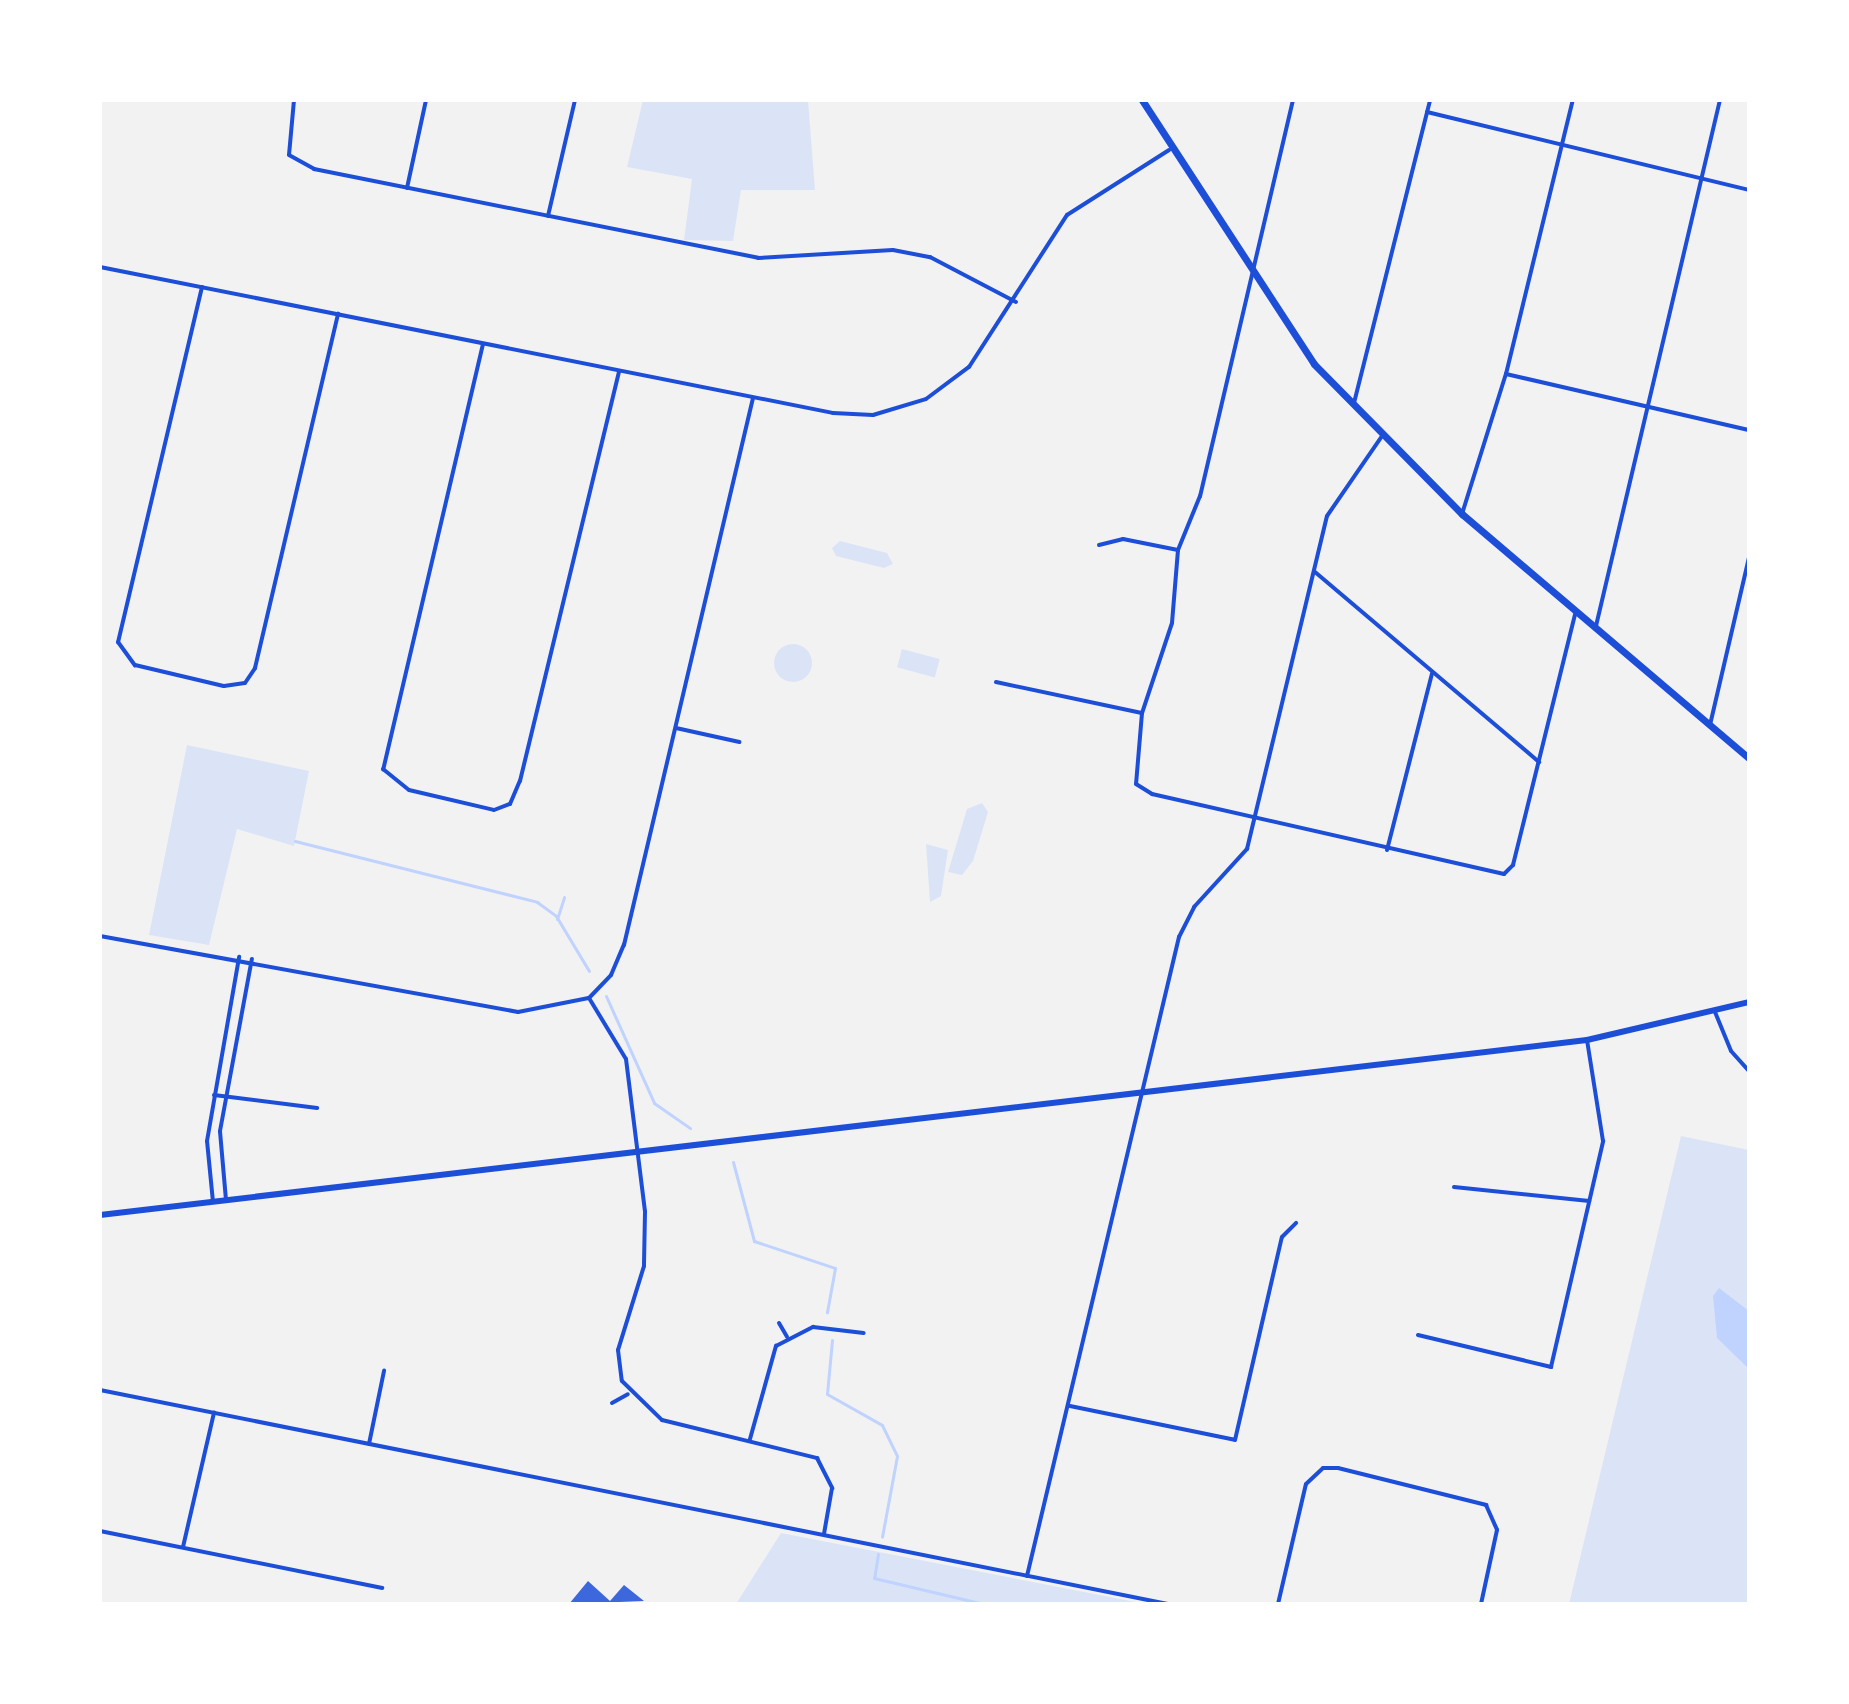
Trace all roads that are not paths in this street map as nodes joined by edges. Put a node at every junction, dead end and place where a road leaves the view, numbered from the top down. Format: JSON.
{"nodes":[{"id":1,"x":294,"y":100,"type":"edge"},
{"id":2,"x":426,"y":100,"type":"edge"},
{"id":3,"x":575,"y":100,"type":"edge"},
{"id":4,"x":1142,"y":100,"type":"edge"},
{"id":5,"x":1293,"y":100,"type":"edge"},
{"id":6,"x":1430,"y":100,"type":"edge"},
{"id":7,"x":1573,"y":100,"type":"edge"},
{"id":8,"x":1720,"y":100,"type":"edge"},
{"id":9,"x":1427,"y":112,"type":"junction"},
{"id":10,"x":1562,"y":147,"type":"junction"},
{"id":11,"x":1169,"y":150,"type":"junction"},
{"id":12,"x":1701,"y":179,"type":"junction"},
{"id":13,"x":407,"y":188,"type":"junction"},
{"id":14,"x":1749,"y":190,"type":"edge"},
{"id":15,"x":548,"y":216,"type":"junction"},
{"id":16,"x":100,"y":267,"type":"edge"},
{"id":17,"x":1252,"y":276,"type":"junction"},
{"id":18,"x":202,"y":287,"type":"junction"},
{"id":19,"x":1016,"y":302,"type":"junction"},
{"id":20,"x":338,"y":314,"type":"junction"},
{"id":21,"x":483,"y":344,"type":"junction"},
{"id":22,"x":619,"y":372,"type":"junction"},
{"id":23,"x":1506,"y":374,"type":"junction"},
{"id":24,"x":753,"y":398,"type":"junction"},
{"id":25,"x":1353,"y":406,"type":"junction"},
{"id":26,"x":1649,"y":406,"type":"junction"},
{"id":27,"x":1749,"y":430,"type":"edge"},
{"id":28,"x":1382,"y":436,"type":"junction"},
{"id":29,"x":1462,"y":514,"type":"junction"},
{"id":30,"x":1099,"y":545,"type":"dead end"},
{"id":31,"x":1178,"y":550,"type":"junction"},
{"id":32,"x":1749,"y":557,"type":"edge"},
{"id":33,"x":1315,"y":572,"type":"junction"},
{"id":34,"x":1746,"y":584,"type":"edge"},
{"id":35,"x":1576,"y":611,"type":"junction"},
{"id":36,"x":1595,"y":628,"type":"junction"},
{"id":37,"x":1432,"y":674,"type":"junction"},
{"id":38,"x":996,"y":682,"type":"dead end"},
{"id":39,"x":1142,"y":713,"type":"junction"},
{"id":40,"x":676,"y":728,"type":"junction"},
{"id":41,"x":1710,"y":728,"type":"junction"},
{"id":42,"x":739,"y":742,"type":"dead end"},
{"id":43,"x":1749,"y":758,"type":"edge"},
{"id":44,"x":1539,"y":762,"type":"junction"},
{"id":45,"x":1257,"y":819,"type":"junction"},
{"id":46,"x":1387,"y":850,"type":"junction"},
{"id":47,"x":100,"y":936,"type":"edge"},
{"id":48,"x":239,"y":957,"type":"junction"},
{"id":49,"x":252,"y":959,"type":"junction"},
{"id":50,"x":589,"y":998,"type":"junction"},
{"id":51,"x":1749,"y":1002,"type":"edge"},
{"id":52,"x":1715,"y":1012,"type":"junction"},
{"id":53,"x":1587,"y":1040,"type":"junction"},
{"id":54,"x":1749,"y":1071,"type":"edge"},
{"id":55,"x":1145,"y":1091,"type":"junction"},
{"id":56,"x":214,"y":1095,"type":"junction"},
{"id":57,"x":226,"y":1097,"type":"junction"},
{"id":58,"x":317,"y":1108,"type":"dead end"},
{"id":59,"x":639,"y":1151,"type":"junction"},
{"id":60,"x":1454,"y":1187,"type":"dead end"},
{"id":61,"x":226,"y":1200,"type":"junction"},
{"id":62,"x":1589,"y":1201,"type":"junction"},
{"id":63,"x":213,"y":1202,"type":"junction"},
{"id":64,"x":100,"y":1215,"type":"edge"},
{"id":65,"x":1296,"y":1223,"type":"dead end"},
{"id":66,"x":779,"y":1323,"type":"dead end"},
{"id":67,"x":864,"y":1333,"type":"dead end"},
{"id":68,"x":1418,"y":1335,"type":"dead end"},
{"id":69,"x":787,"y":1337,"type":"junction"},
{"id":70,"x":384,"y":1371,"type":"dead end"},
{"id":71,"x":100,"y":1390,"type":"edge"},
{"id":72,"x":628,"y":1394,"type":"junction"},
{"id":73,"x":612,"y":1403,"type":"dead end"},
{"id":74,"x":1070,"y":1406,"type":"junction"},
{"id":75,"x":214,"y":1413,"type":"junction"},
{"id":76,"x":750,"y":1439,"type":"junction"},
{"id":77,"x":369,"y":1444,"type":"junction"},
{"id":78,"x":100,"y":1531,"type":"edge"},
{"id":79,"x":824,"y":1534,"type":"junction"},
{"id":80,"x":183,"y":1548,"type":"junction"},
{"id":81,"x":1027,"y":1576,"type":"junction"},
{"id":82,"x":382,"y":1588,"type":"dead end"},
{"id":83,"x":1168,"y":1604,"type":"edge"},
{"id":84,"x":1278,"y":1604,"type":"edge"},
{"id":85,"x":1481,"y":1604,"type":"edge"}],
"edges":[{"from":1,"to":13,"type":"street"},
{"from":2,"to":13,"type":"street"},
{"from":3,"to":15,"type":"street"},
{"from":4,"to":11,"type":"main road"},
{"from":5,"to":17,"type":"street"},
{"from":6,"to":9,"type":"street"},
{"from":7,"to":10,"type":"street"},
{"from":8,"to":12,"type":"street"},
{"from":9,"to":10,"type":"street"},
{"from":9,"to":25,"type":"street"},
{"from":10,"to":12,"type":"street"},
{"from":10,"to":23,"type":"street"},
{"from":11,"to":17,"type":"main road"},
{"from":11,"to":19,"type":"street"},
{"from":12,"to":14,"type":"street"},
{"from":12,"to":26,"type":"street"},
{"from":13,"to":15,"type":"street"},
{"from":15,"to":19,"type":"street"},
{"from":16,"to":18,"type":"street"},
{"from":17,"to":25,"type":"main road"},
{"from":17,"to":31,"type":"street"},
{"from":18,"to":20,"type":"street"},
{"from":18,"to":20,"type":"street"},
{"from":19,"to":24,"type":"street"},
{"from":20,"to":21,"type":"street"},
{"from":21,"to":22,"type":"street"},
{"from":21,"to":22,"type":"street"},
{"from":22,"to":24,"type":"street"},
{"from":23,"to":26,"type":"street"},
{"from":23,"to":29,"type":"street"},
{"from":24,"to":40,"type":"street"},
{"from":25,"to":28,"type":"main road"},
{"from":26,"to":27,"type":"street"},
{"from":26,"to":36,"type":"street"},
{"from":28,"to":29,"type":"main road"},
{"from":28,"to":33,"type":"street"},
{"from":29,"to":35,"type":"main road"},
{"from":30,"to":31,"type":"street"},
{"from":31,"to":39,"type":"street"},
{"from":32,"to":34,"type":"street"},
{"from":33,"to":37,"type":"street"},
{"from":33,"to":45,"type":"street"},
{"from":34,"to":41,"type":"street"},
{"from":35,"to":36,"type":"main road"},
{"from":35,"to":44,"type":"street"},
{"from":36,"to":41,"type":"main road"},
{"from":37,"to":44,"type":"street"},
{"from":37,"to":46,"type":"street"},
{"from":38,"to":39,"type":"street"},
{"from":39,"to":45,"type":"street"},
{"from":40,"to":42,"type":"street"},
{"from":40,"to":50,"type":"street"},
{"from":41,"to":43,"type":"main road"},
{"from":44,"to":46,"type":"street"},
{"from":45,"to":46,"type":"street"},
{"from":45,"to":55,"type":"street"},
{"from":47,"to":48,"type":"street"},
{"from":48,"to":49,"type":"street"},
{"from":48,"to":56,"type":"street"},
{"from":49,"to":50,"type":"street"},
{"from":49,"to":57,"type":"street"},
{"from":50,"to":59,"type":"street"},
{"from":51,"to":52,"type":"main road"},
{"from":52,"to":53,"type":"main road"},
{"from":52,"to":54,"type":"street"},
{"from":53,"to":55,"type":"main road"},
{"from":53,"to":62,"type":"street"},
{"from":55,"to":59,"type":"main road"},
{"from":55,"to":74,"type":"street"},
{"from":56,"to":57,"type":"street"},
{"from":56,"to":63,"type":"street"},
{"from":57,"to":58,"type":"street"},
{"from":57,"to":61,"type":"street"},
{"from":59,"to":61,"type":"main road"},
{"from":59,"to":72,"type":"street"},
{"from":60,"to":62,"type":"street"},
{"from":61,"to":63,"type":"main road"},
{"from":62,"to":68,"type":"street"},
{"from":63,"to":64,"type":"main road"},
{"from":65,"to":74,"type":"street"},
{"from":66,"to":69,"type":"street"},
{"from":67,"to":69,"type":"street"},
{"from":69,"to":76,"type":"street"},
{"from":70,"to":77,"type":"street"},
{"from":71,"to":75,"type":"street"},
{"from":72,"to":73,"type":"street"},
{"from":72,"to":76,"type":"street"},
{"from":74,"to":81,"type":"street"},
{"from":75,"to":77,"type":"street"},
{"from":75,"to":80,"type":"street"},
{"from":76,"to":79,"type":"street"},
{"from":77,"to":79,"type":"street"},
{"from":78,"to":80,"type":"street"},
{"from":79,"to":81,"type":"street"},
{"from":80,"to":82,"type":"street"},
{"from":81,"to":83,"type":"street"},
{"from":84,"to":85,"type":"street"}]}
